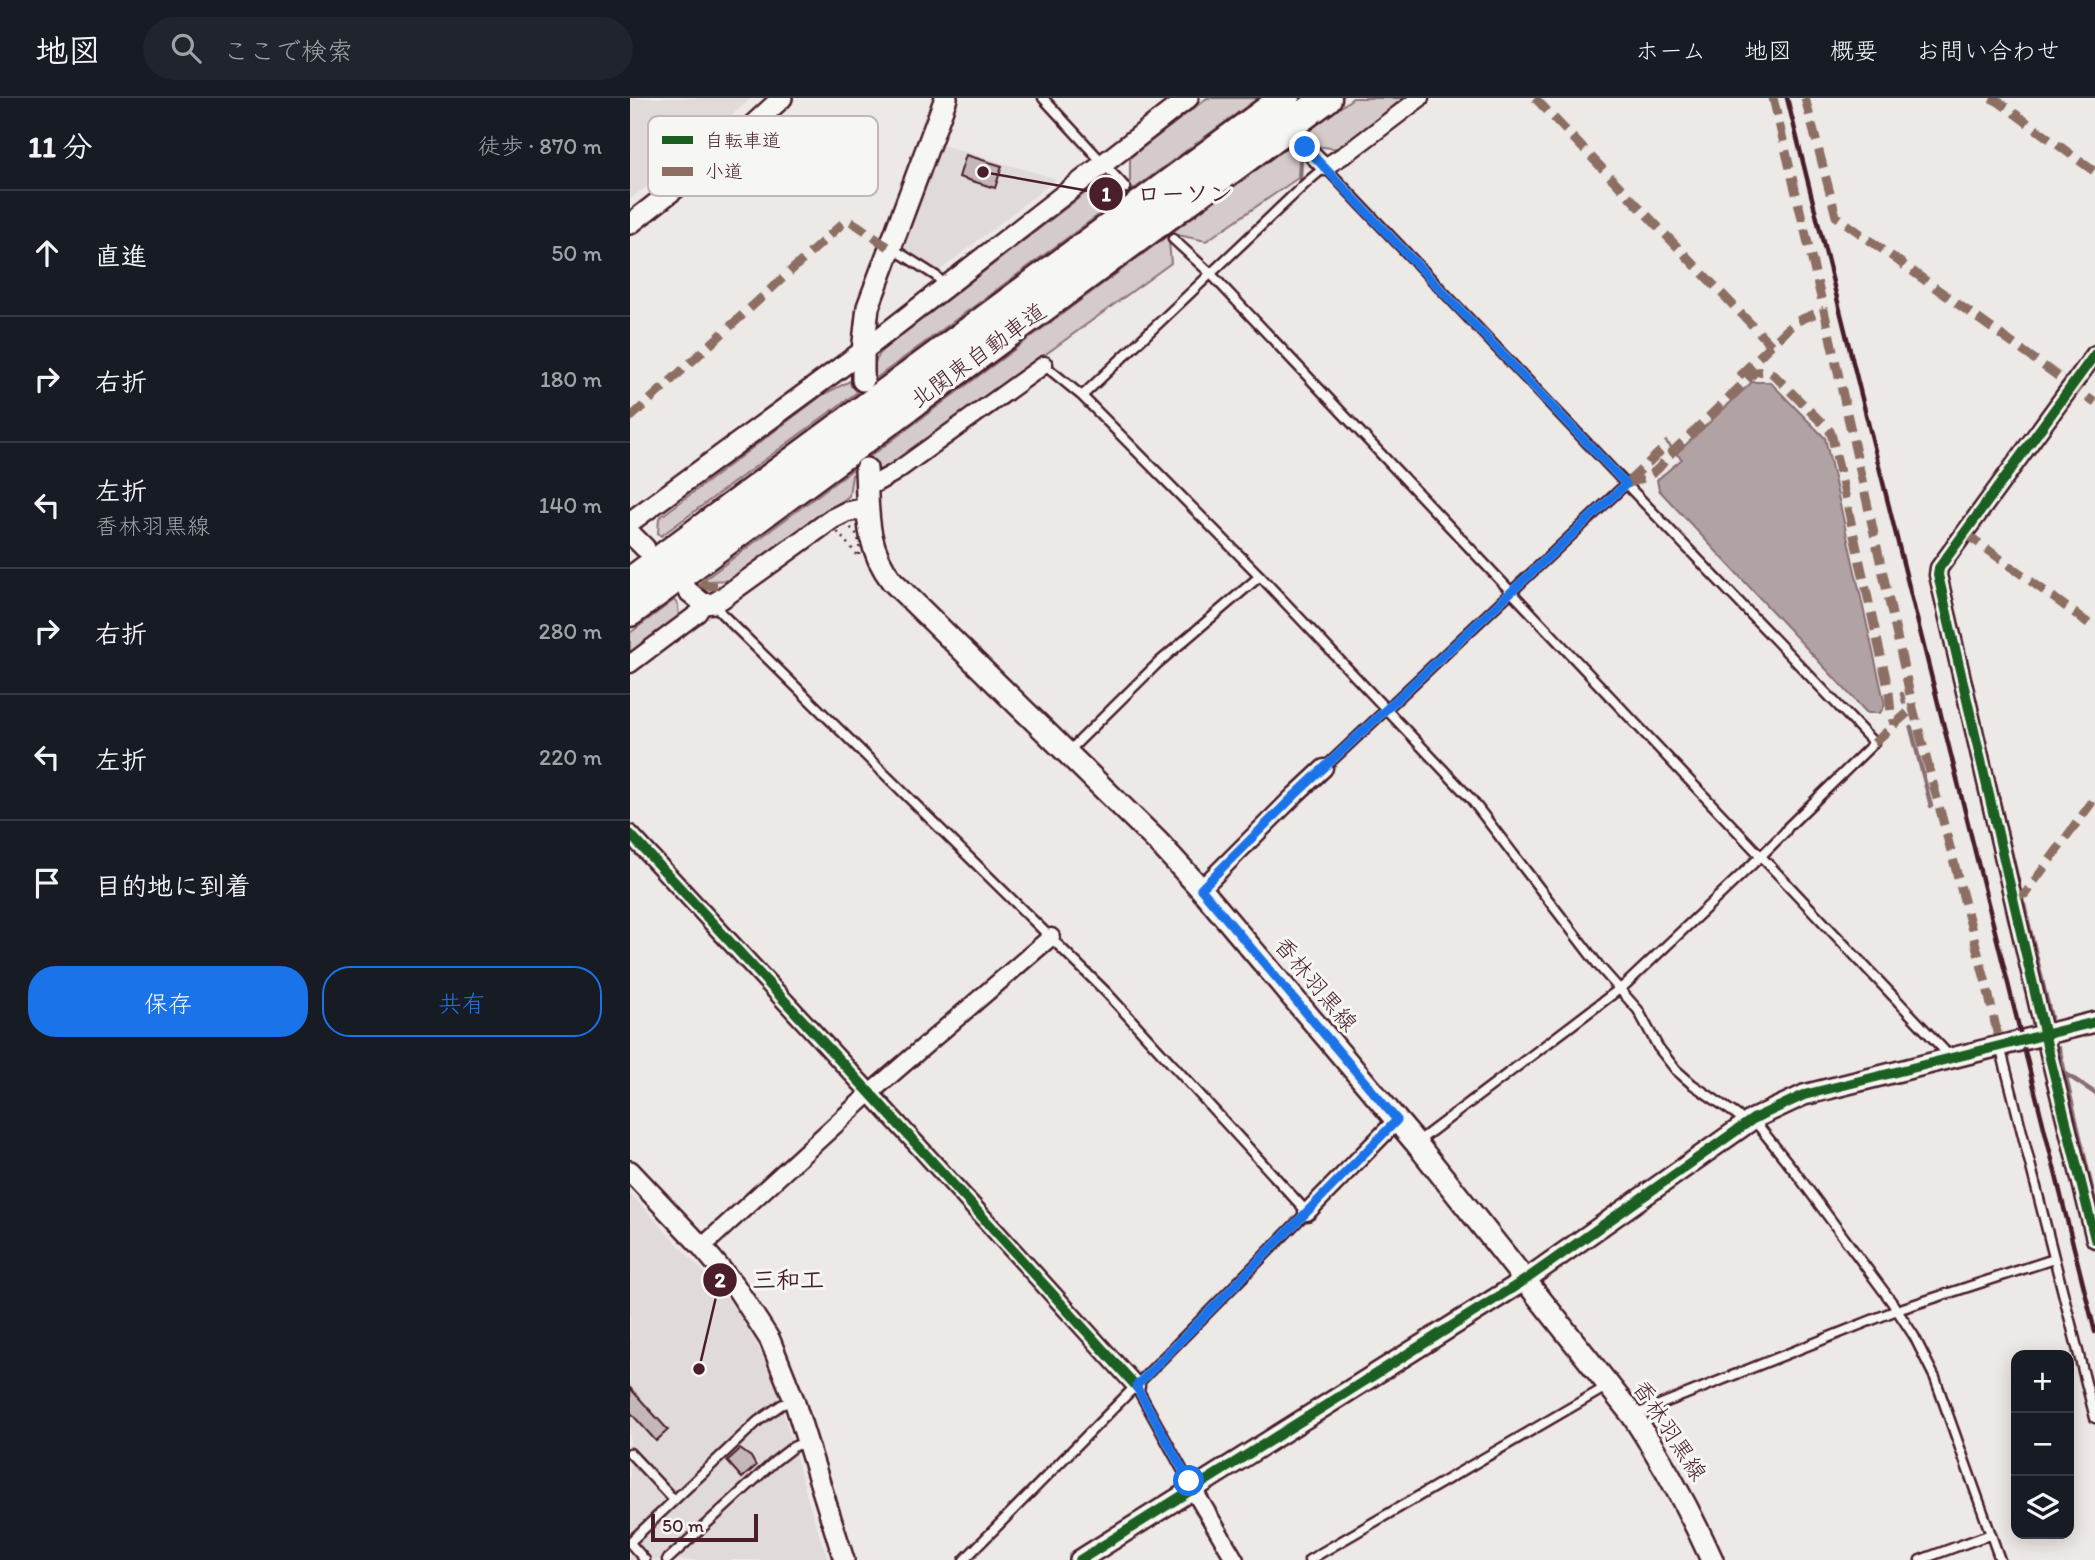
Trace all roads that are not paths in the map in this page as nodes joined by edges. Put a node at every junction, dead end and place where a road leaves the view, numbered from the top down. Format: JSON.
{"nodes":[{"id":1,"x":782,"y":98,"type":"edge"},
{"id":2,"x":946,"y":98,"type":"edge"},
{"id":3,"x":1043,"y":98,"type":"edge"},
{"id":4,"x":1188,"y":98,"type":"edge"},
{"id":5,"x":1285,"y":98,"type":"edge"},
{"id":6,"x":1326,"y":98,"type":"edge"},
{"id":7,"x":1420,"y":98,"type":"edge"},
{"id":8,"x":762,"y":116,"type":"edge"},
{"id":9,"x":1305,"y":147,"type":"tunnel mouth"},
{"id":10,"x":1102,"y":163,"type":"junction"},
{"id":11,"x":1325,"y":166,"type":"junction"},
{"id":12,"x":1126,"y":188,"type":"dead end"},
{"id":13,"x":666,"y":196,"type":"edge"},
{"id":14,"x":630,"y":224,"type":"edge"},
{"id":15,"x":1173,"y":239,"type":"dead end"},
{"id":16,"x":890,"y":247,"type":"junction"},
{"id":17,"x":1210,"y":274,"type":"junction"},
{"id":18,"x":946,"y":287,"type":"junction"},
{"id":19,"x":863,"y":351,"type":"junction"},
{"id":20,"x":2095,"y":354,"type":"edge"},
{"id":21,"x":1044,"y":365,"type":"joint"},
{"id":22,"x":863,"y":380,"type":"dead end"},
{"id":23,"x":1082,"y":396,"type":"junction"},
{"id":24,"x":1626,"y":484,"type":"junction"},
{"id":25,"x":867,"y":489,"type":"junction"},
{"id":26,"x":630,"y":522,"type":"edge"},
{"id":27,"x":630,"y":533,"type":"edge"},
{"id":28,"x":645,"y":548,"type":"dead end"},
{"id":29,"x":1260,"y":576,"type":"junction"},
{"id":30,"x":630,"y":582,"type":"edge"},
{"id":31,"x":688,"y":591,"type":"dead end"},
{"id":32,"x":1510,"y":593,"type":"junction"},
{"id":33,"x":709,"y":603,"type":"junction"},
{"id":34,"x":630,"y":612,"type":"edge"},
{"id":35,"x":630,"y":664,"type":"edge"},
{"id":36,"x":1388,"y":709,"type":"junction"},
{"id":37,"x":1067,"y":753,"type":"junction"},
{"id":38,"x":1324,"y":768,"type":"joint"},
{"id":39,"x":630,"y":834,"type":"edge"},
{"id":40,"x":1761,"y":856,"type":"junction"},
{"id":41,"x":1201,"y":889,"type":"junction"},
{"id":42,"x":1051,"y":937,"type":"junction"},
{"id":43,"x":1619,"y":989,"type":"junction"},
{"id":44,"x":2095,"y":1022,"type":"edge"},
{"id":45,"x":2045,"y":1035,"type":"junction"},
{"id":46,"x":2000,"y":1046,"type":"junction"},
{"id":47,"x":1950,"y":1059,"type":"junction"},
{"id":48,"x":870,"y":1093,"type":"junction"},
{"id":49,"x":1397,"y":1120,"type":"junction"},
{"id":50,"x":1749,"y":1121,"type":"junction"},
{"id":51,"x":1416,"y":1143,"type":"junction"},
{"id":52,"x":630,"y":1171,"type":"edge"},
{"id":53,"x":1307,"y":1212,"type":"junction"},
{"id":54,"x":2095,"y":1239,"type":"edge"},
{"id":55,"x":702,"y":1247,"type":"junction"},
{"id":56,"x":2054,"y":1259,"type":"junction"},
{"id":57,"x":1525,"y":1280,"type":"junction"},
{"id":58,"x":1897,"y":1310,"type":"junction"},
{"id":59,"x":1608,"y":1385,"type":"junction"},
{"id":60,"x":1136,"y":1386,"type":"junction"},
{"id":61,"x":794,"y":1400,"type":"junction"},
{"id":62,"x":1633,"y":1416,"type":"junction"},
{"id":63,"x":2095,"y":1418,"type":"edge"},
{"id":64,"x":807,"y":1441,"type":"junction"},
{"id":65,"x":630,"y":1453,"type":"edge"},
{"id":66,"x":1193,"y":1489,"type":"junction"},
{"id":67,"x":674,"y":1500,"type":"junction"},
{"id":68,"x":1991,"y":1534,"type":"junction"},
{"id":69,"x":630,"y":1543,"type":"edge"},
{"id":70,"x":645,"y":1560,"type":"edge"},
{"id":71,"x":667,"y":1560,"type":"edge"},
{"id":72,"x":844,"y":1560,"type":"edge"},
{"id":73,"x":964,"y":1560,"type":"edge"},
{"id":74,"x":1080,"y":1560,"type":"edge"},
{"id":75,"x":1235,"y":1560,"type":"edge"},
{"id":76,"x":1309,"y":1560,"type":"edge"},
{"id":77,"x":1712,"y":1560,"type":"edge"},
{"id":78,"x":1920,"y":1560,"type":"edge"},
{"id":79,"x":2000,"y":1560,"type":"edge"}],
"edges":[{"from":1,"to":8,"type":"street"},
{"from":2,"to":16,"type":"main road"},
{"from":3,"to":10,"type":"lane"},
{"from":4,"to":10,"type":"street"},
{"from":5,"to":30,"type":"highway","name":"北関東自動車道"},
{"from":6,"to":34,"type":"highway","name":"北関東自動車道"},
{"from":7,"to":11,"type":"street"},
{"from":9,"to":11,"type":"street"},
{"from":10,"to":12,"type":"lane"},
{"from":10,"to":18,"type":"street"},
{"from":11,"to":17,"type":"lane"},
{"from":11,"to":24,"type":"lane"},
{"from":13,"to":14,"type":"street"},
{"from":15,"to":17,"type":"lane"},
{"from":16,"to":18,"type":"lane"},
{"from":16,"to":19,"type":"main road"},
{"from":17,"to":23,"type":"lane"},
{"from":17,"to":32,"type":"lane"},
{"from":18,"to":19,"type":"street"},
{"from":19,"to":22,"type":"main road"},
{"from":19,"to":26,"type":"street"},
{"from":20,"to":45,"type":"street"},
{"from":21,"to":23,"type":"lane"},
{"from":21,"to":25,"type":"street"},
{"from":23,"to":29,"type":"lane"},
{"from":24,"to":32,"type":"lane"},
{"from":24,"to":40,"type":"lane"},
{"from":25,"to":33,"type":"street"},
{"from":25,"to":37,"type":"main road","name":"香林羽黒線"},
{"from":27,"to":28,"type":"street"},
{"from":29,"to":36,"type":"lane"},
{"from":29,"to":37,"type":"lane"},
{"from":31,"to":33,"type":"street"},
{"from":32,"to":36,"type":"lane"},
{"from":32,"to":40,"type":"lane"},
{"from":33,"to":35,"type":"street"},
{"from":33,"to":42,"type":"lane"},
{"from":36,"to":38,"type":"lane"},
{"from":36,"to":43,"type":"lane"},
{"from":37,"to":41,"type":"main road","name":"香林羽黒線"},
{"from":38,"to":41,"type":"street"},
{"from":39,"to":48,"type":"street"},
{"from":40,"to":43,"type":"lane"},
{"from":40,"to":47,"type":"lane"},
{"from":41,"to":49,"type":"main road","name":"香林羽黒線"},
{"from":42,"to":48,"type":"street"},
{"from":42,"to":53,"type":"lane"},
{"from":43,"to":50,"type":"lane"},
{"from":43,"to":51,"type":"lane"},
{"from":44,"to":45,"type":"street"},
{"from":45,"to":46,"type":"street"},
{"from":45,"to":54,"type":"street"},
{"from":46,"to":47,"type":"street"},
{"from":46,"to":56,"type":"lane"},
{"from":47,"to":50,"type":"street"},
{"from":48,"to":55,"type":"street"},
{"from":48,"to":60,"type":"street"},
{"from":49,"to":51,"type":"main road","name":"香林羽黒線"},
{"from":49,"to":53,"type":"street"},
{"from":50,"to":57,"type":"street"},
{"from":50,"to":58,"type":"lane"},
{"from":51,"to":57,"type":"main road","name":"香林羽黒線"},
{"from":52,"to":55,"type":"street"},
{"from":53,"to":60,"type":"lane"},
{"from":55,"to":61,"type":"street"},
{"from":56,"to":58,"type":"lane"},
{"from":56,"to":63,"type":"lane"},
{"from":57,"to":59,"type":"main road","name":"香林羽黒線"},
{"from":57,"to":66,"type":"street"},
{"from":58,"to":62,"type":"lane"},
{"from":58,"to":68,"type":"lane"},
{"from":59,"to":62,"type":"main road","name":"香林羽黒線"},
{"from":59,"to":76,"type":"lane"},
{"from":60,"to":66,"type":"lane"},
{"from":60,"to":73,"type":"lane"},
{"from":61,"to":64,"type":"street"},
{"from":61,"to":67,"type":"lane"},
{"from":62,"to":77,"type":"main road","name":"香林羽黒線"},
{"from":64,"to":71,"type":"lane"},
{"from":64,"to":72,"type":"street"},
{"from":65,"to":67,"type":"lane"},
{"from":66,"to":74,"type":"street"},
{"from":66,"to":75,"type":"street"},
{"from":67,"to":69,"type":"lane"},
{"from":68,"to":78,"type":"lane"},
{"from":68,"to":79,"type":"lane"},
{"from":69,"to":70,"type":"lane"}]}
